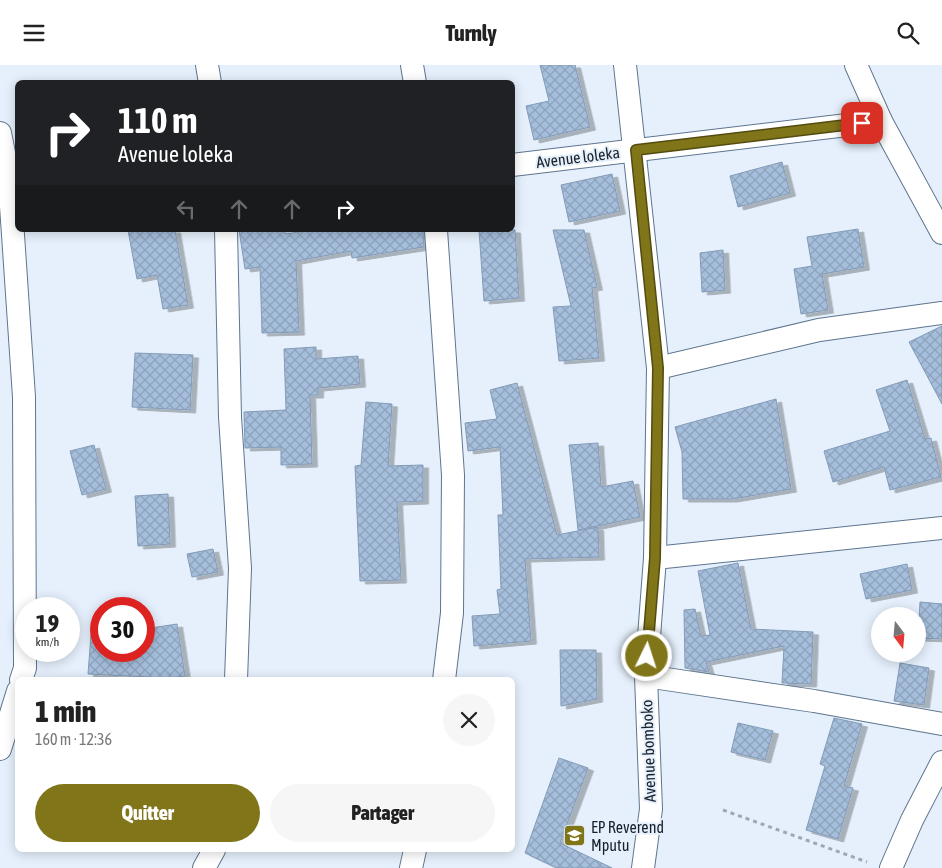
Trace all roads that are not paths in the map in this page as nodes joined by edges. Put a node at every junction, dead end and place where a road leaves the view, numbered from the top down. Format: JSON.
{"nodes":[{"id":1,"x":207,"y":65,"type":"edge"},
{"id":2,"x":412,"y":65,"type":"edge"},
{"id":3,"x":625,"y":65,"type":"edge"},
{"id":4,"x":856,"y":65,"type":"edge"},
{"id":5,"x":210,"y":80,"type":"edge"},
{"id":6,"x":414,"y":80,"type":"edge"},
{"id":7,"x":881,"y":121,"type":"junction"},
{"id":8,"x":0,"y":133,"type":"edge"},
{"id":9,"x":636,"y":150,"type":"junction"},
{"id":10,"x":515,"y":165,"type":"edge"},
{"id":11,"x":15,"y":220,"type":"edge"},
{"id":12,"x":16,"y":232,"type":"edge"},
{"id":13,"x":226,"y":232,"type":"edge"},
{"id":14,"x":436,"y":232,"type":"edge"},
{"id":15,"x":942,"y":233,"type":"edge"},
{"id":16,"x":942,"y":313,"type":"edge"},
{"id":17,"x":658,"y":368,"type":"junction"},
{"id":18,"x":942,"y":529,"type":"edge"},
{"id":19,"x":655,"y":558,"type":"junction"},
{"id":20,"x":646,"y":676,"type":"junction"},
{"id":21,"x":22,"y":677,"type":"edge"},
{"id":22,"x":236,"y":677,"type":"edge"},
{"id":23,"x":444,"y":677,"type":"edge"},
{"id":24,"x":15,"y":701,"type":"edge"},
{"id":25,"x":942,"y":724,"type":"edge"},
{"id":26,"x":0,"y":749,"type":"edge"},
{"id":27,"x":942,"y":762,"type":"edge"},
{"id":28,"x":213,"y":852,"type":"edge"},
{"id":29,"x":414,"y":852,"type":"edge"},
{"id":30,"x":883,"y":866,"type":"edge"},
{"id":31,"x":204,"y":868,"type":"edge"},
{"id":32,"x":411,"y":868,"type":"edge"},
{"id":33,"x":642,"y":868,"type":"edge"}],
"edges":[{"from":1,"to":5,"type":"street"},
{"from":2,"to":6,"type":"street"},
{"from":3,"to":9,"type":"street","name":"Avenue bomboko"},
{"from":4,"to":7,"type":"street"},
{"from":7,"to":9,"type":"street","name":"Avenue loleka"},
{"from":7,"to":15,"type":"street"},
{"from":8,"to":11,"type":"street"},
{"from":9,"to":10,"type":"street","name":"Avenue loleka"},
{"from":9,"to":17,"type":"street","name":"Avenue bomboko"},
{"from":12,"to":21,"type":"street"},
{"from":13,"to":22,"type":"street"},
{"from":14,"to":23,"type":"street"},
{"from":16,"to":17,"type":"street"},
{"from":17,"to":19,"type":"street","name":"Avenue bomboko"},
{"from":18,"to":19,"type":"street"},
{"from":19,"to":20,"type":"street","name":"Avenue bomboko"},
{"from":20,"to":25,"type":"street"},
{"from":20,"to":33,"type":"street","name":"Avenue bomboko"},
{"from":24,"to":26,"type":"street"},
{"from":27,"to":30,"type":"street"},
{"from":28,"to":31,"type":"street"},
{"from":29,"to":32,"type":"street"}]}
